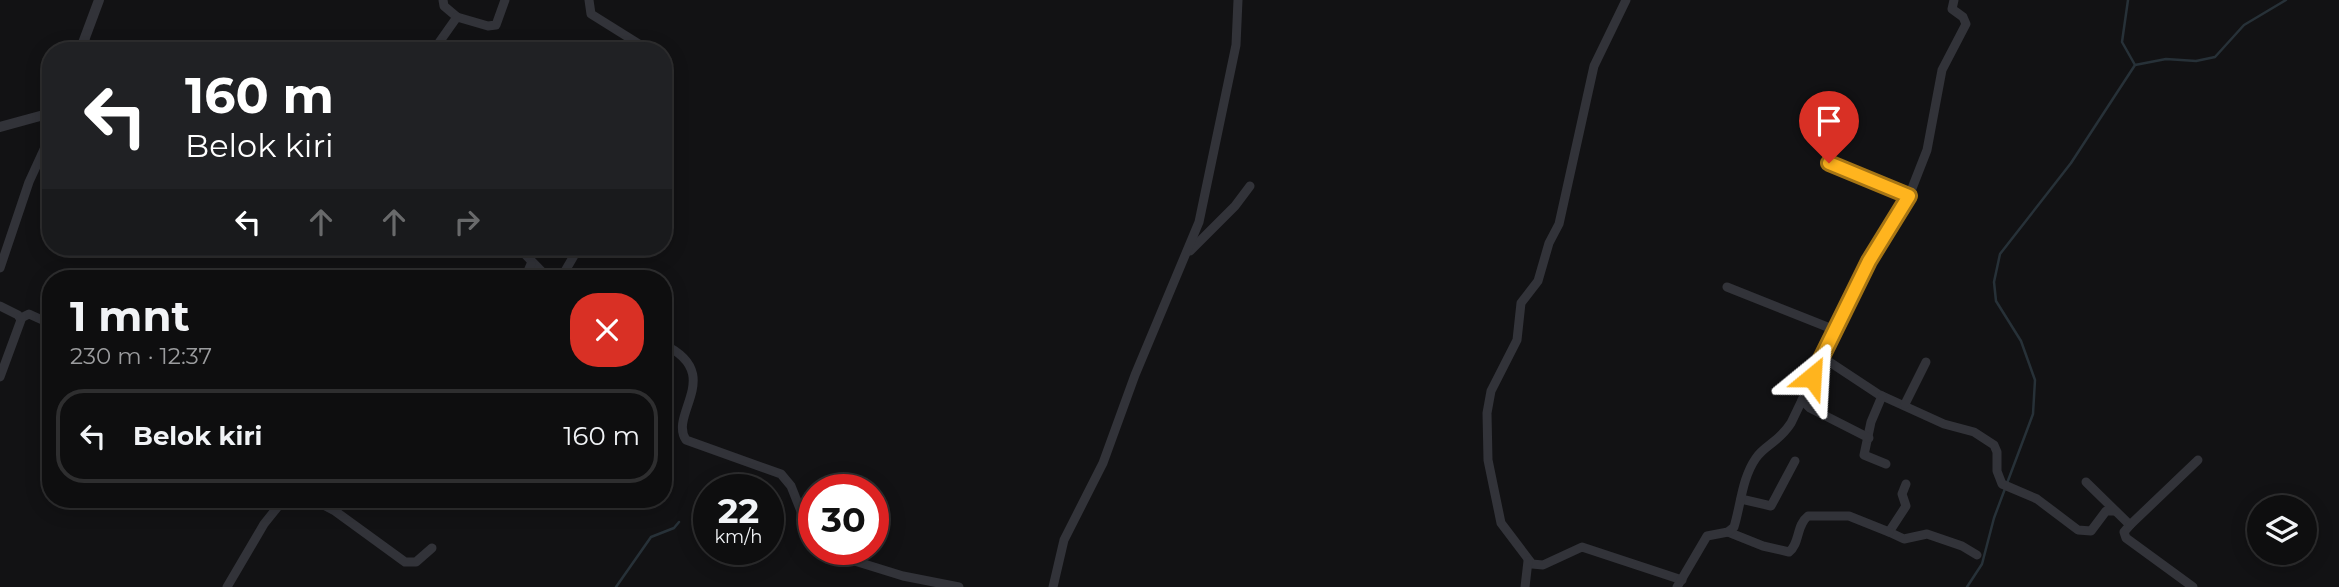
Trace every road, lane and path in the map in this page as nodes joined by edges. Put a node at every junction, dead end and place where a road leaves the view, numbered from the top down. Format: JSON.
{"nodes":[{"id":1,"x":99,"y":0,"type":"edge"},
{"id":2,"x":443,"y":0,"type":"edge"},
{"id":3,"x":505,"y":0,"type":"edge"},
{"id":4,"x":589,"y":0,"type":"edge"},
{"id":5,"x":1238,"y":0,"type":"edge"},
{"id":6,"x":1626,"y":0,"type":"edge"},
{"id":7,"x":1954,"y":0,"type":"edge"},
{"id":8,"x":457,"y":17,"type":"junction"},
{"id":9,"x":83,"y":42,"type":"edge"},
{"id":10,"x":439,"y":42,"type":"edge"},
{"id":11,"x":636,"y":42,"type":"edge"},
{"id":12,"x":42,"y":116,"type":"edge"},
{"id":13,"x":0,"y":127,"type":"edge"},
{"id":14,"x":42,"y":154,"type":"edge"},
{"id":15,"x":1829,"y":163,"type":"dead end"},
{"id":16,"x":1250,"y":186,"type":"dead end"},
{"id":17,"x":1909,"y":196,"type":"junction"},
{"id":18,"x":1189,"y":252,"type":"junction"},
{"id":19,"x":525,"y":256,"type":"edge"},
{"id":20,"x":531,"y":264,"type":"junction"},
{"id":21,"x":0,"y":268,"type":"edge"},
{"id":22,"x":528,"y":270,"type":"edge"},
{"id":23,"x":538,"y":270,"type":"edge"},
{"id":24,"x":1727,"y":286,"type":"dead end"},
{"id":25,"x":0,"y":306,"type":"edge"},
{"id":26,"x":21,"y":318,"type":"junction"},
{"id":27,"x":42,"y":320,"type":"edge"},
{"id":28,"x":1835,"y":330,"type":"junction"},
{"id":29,"x":672,"y":350,"type":"edge"},
{"id":30,"x":1822,"y":357,"type":"junction"},
{"id":31,"x":1926,"y":362,"type":"dead end"},
{"id":32,"x":0,"y":377,"type":"edge"},
{"id":33,"x":1882,"y":396,"type":"junction"},
{"id":34,"x":1802,"y":400,"type":"junction"},
{"id":35,"x":1905,"y":404,"type":"junction"},
{"id":36,"x":1868,"y":438,"type":"junction"},
{"id":37,"x":2198,"y":460,"type":"dead end"},
{"id":38,"x":1795,"y":461,"type":"dead end"},
{"id":39,"x":1886,"y":464,"type":"dead end"},
{"id":40,"x":2086,"y":482,"type":"dead end"},
{"id":41,"x":1906,"y":484,"type":"dead end"},
{"id":42,"x":1741,"y":499,"type":"junction"},
{"id":43,"x":798,"y":504,"type":"edge"},
{"id":44,"x":277,"y":508,"type":"edge"},
{"id":45,"x":329,"y":508,"type":"edge"},
{"id":46,"x":2114,"y":510,"type":"junction"},
{"id":47,"x":2130,"y":525,"type":"junction"},
{"id":48,"x":1728,"y":532,"type":"junction"},
{"id":49,"x":1889,"y":532,"type":"junction"},
{"id":50,"x":432,"y":548,"type":"dead end"},
{"id":51,"x":1977,"y":555,"type":"dead end"},
{"id":52,"x":1528,"y":561,"type":"junction"},
{"id":53,"x":867,"y":565,"type":"edge"},
{"id":54,"x":1680,"y":583,"type":"edge"},
{"id":55,"x":227,"y":587,"type":"edge"},
{"id":56,"x":959,"y":587,"type":"edge"},
{"id":57,"x":1053,"y":587,"type":"edge"},
{"id":58,"x":1525,"y":587,"type":"edge"},
{"id":59,"x":2193,"y":587,"type":"edge"}],
"edges":[{"from":1,"to":9,"type":"street"},
{"from":2,"to":8,"type":"street"},
{"from":3,"to":8,"type":"street"},
{"from":4,"to":11,"type":"street"},
{"from":5,"to":18,"type":"street"},
{"from":6,"to":52,"type":"street"},
{"from":7,"to":17,"type":"street"},
{"from":8,"to":10,"type":"street"},
{"from":12,"to":13,"type":"street"},
{"from":14,"to":21,"type":"street"},
{"from":15,"to":17,"type":"street"},
{"from":16,"to":18,"type":"street"},
{"from":17,"to":28,"type":"street"},
{"from":18,"to":57,"type":"street"},
{"from":19,"to":20,"type":"street"},
{"from":20,"to":22,"type":"street"},
{"from":20,"to":23,"type":"street"},
{"from":24,"to":28,"type":"street"},
{"from":25,"to":26,"type":"street"},
{"from":26,"to":27,"type":"street"},
{"from":26,"to":32,"type":"street"},
{"from":28,"to":30,"type":"street"},
{"from":29,"to":43,"type":"street"},
{"from":30,"to":33,"type":"street"},
{"from":30,"to":34,"type":"street"},
{"from":31,"to":35,"type":"street"},
{"from":33,"to":35,"type":"street"},
{"from":33,"to":36,"type":"street"},
{"from":34,"to":36,"type":"street"},
{"from":34,"to":42,"type":"street"},
{"from":35,"to":46,"type":"street"},
{"from":36,"to":39,"type":"street"},
{"from":37,"to":47,"type":"street"},
{"from":38,"to":42,"type":"street"},
{"from":40,"to":46,"type":"street"},
{"from":41,"to":49,"type":"street"},
{"from":42,"to":48,"type":"street"},
{"from":44,"to":55,"type":"street"},
{"from":45,"to":50,"type":"street"},
{"from":46,"to":47,"type":"street"},
{"from":47,"to":59,"type":"street"},
{"from":48,"to":49,"type":"street"},
{"from":48,"to":54,"type":"street"},
{"from":49,"to":51,"type":"street"},
{"from":52,"to":54,"type":"street"},
{"from":52,"to":58,"type":"street"},
{"from":53,"to":56,"type":"street"}]}
